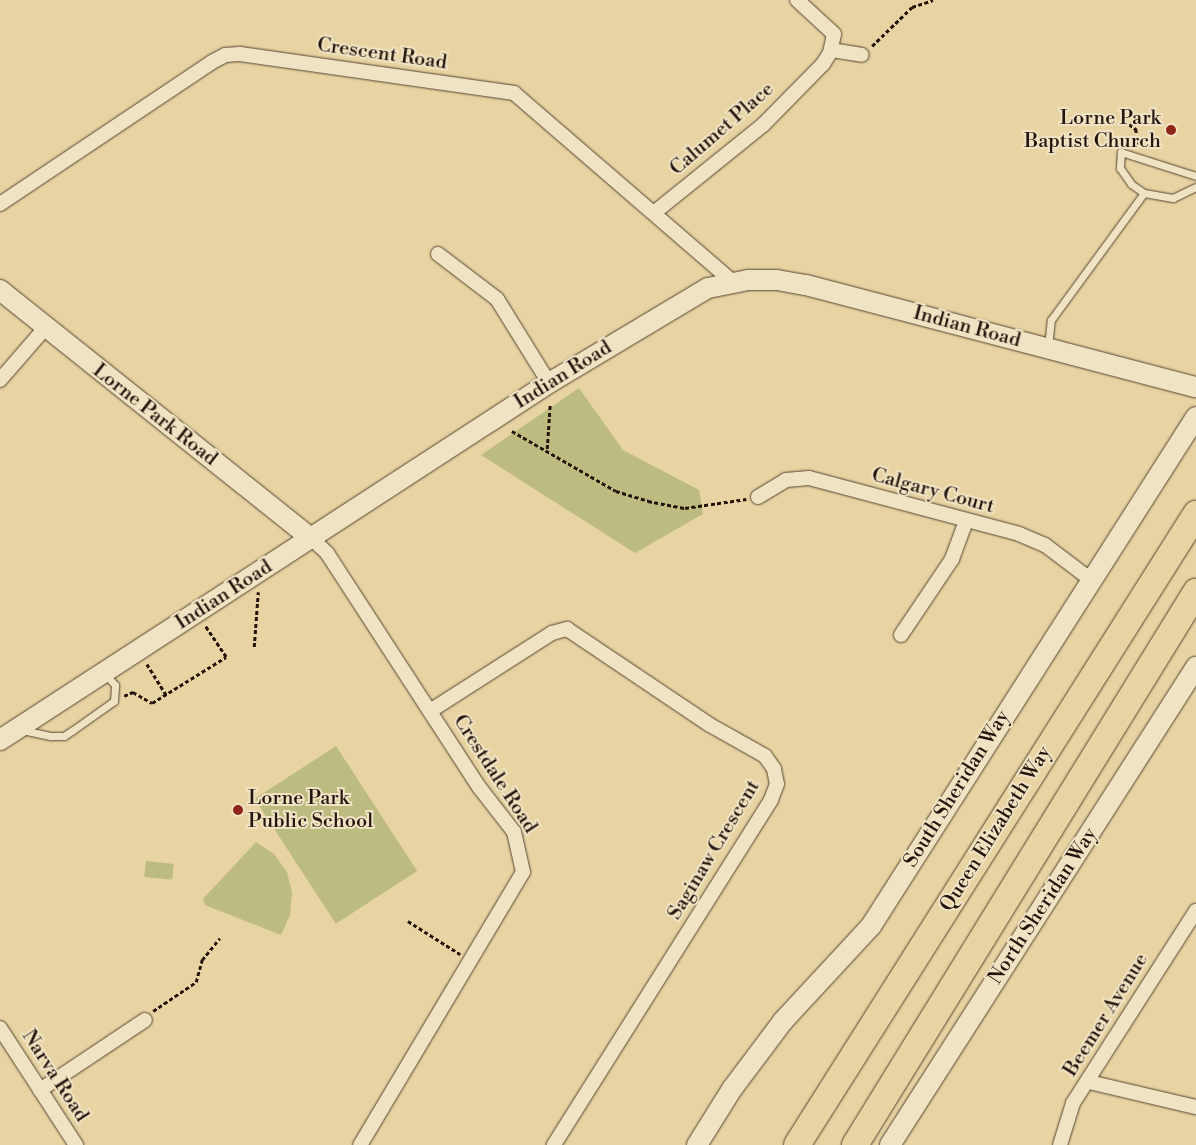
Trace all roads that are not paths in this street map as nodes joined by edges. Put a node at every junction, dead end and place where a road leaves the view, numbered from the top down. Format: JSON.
{"nodes":[{"id":1,"x":797,"y":0,"type":"edge"},
{"id":2,"x":831,"y":50,"type":"junction"},
{"id":3,"x":862,"y":56,"type":"road end"},
{"id":4,"x":1196,"y":176,"type":"edge"},
{"id":5,"x":1196,"y":187,"type":"edge"},
{"id":6,"x":1144,"y":193,"type":"junction"},
{"id":7,"x":0,"y":204,"type":"edge"},
{"id":8,"x":655,"y":212,"type":"junction"},
{"id":9,"x":438,"y":254,"type":"dead end"},
{"id":10,"x":733,"y":282,"type":"junction"},
{"id":11,"x":0,"y":290,"type":"edge"},
{"id":12,"x":45,"y":328,"type":"junction"},
{"id":13,"x":1048,"y":348,"type":"junction"},
{"id":14,"x":0,"y":380,"type":"edge"},
{"id":15,"x":549,"y":383,"type":"junction"},
{"id":16,"x":1196,"y":387,"type":"edge"},
{"id":17,"x":1196,"y":417,"type":"edge"},
{"id":18,"x":758,"y":497,"type":"road end"},
{"id":19,"x":1196,"y":514,"type":"edge"},
{"id":20,"x":966,"y":521,"type":"junction"},
{"id":21,"x":311,"y":538,"type":"junction"},
{"id":22,"x":1090,"y":579,"type":"junction"},
{"id":23,"x":1196,"y":592,"type":"edge"},
{"id":24,"x":901,"y":635,"type":"dead end"},
{"id":25,"x":1196,"y":667,"type":"edge"},
{"id":26,"x":103,"y":671,"type":"junction"},
{"id":27,"x":430,"y":711,"type":"junction"},
{"id":28,"x":17,"y":728,"type":"junction"},
{"id":29,"x":0,"y":740,"type":"edge"},
{"id":30,"x":1195,"y":914,"type":"edge"},
{"id":31,"x":145,"y":1020,"type":"road end"},
{"id":32,"x":0,"y":1028,"type":"edge"},
{"id":33,"x":1089,"y":1082,"type":"junction"},
{"id":34,"x":40,"y":1090,"type":"junction"},
{"id":35,"x":1196,"y":1107,"type":"edge"},
{"id":36,"x":76,"y":1145,"type":"edge"},
{"id":37,"x":360,"y":1145,"type":"edge"},
{"id":38,"x":554,"y":1145,"type":"edge"},
{"id":39,"x":697,"y":1145,"type":"edge"},
{"id":40,"x":797,"y":1145,"type":"edge"},
{"id":41,"x":855,"y":1145,"type":"edge"},
{"id":42,"x":890,"y":1145,"type":"edge"},
{"id":43,"x":1060,"y":1145,"type":"edge"}],
"edges":[{"from":1,"to":2,"type":"street"},
{"from":2,"to":3,"type":"street"},
{"from":2,"to":8,"type":"street","name":"Calumet Place"},
{"from":4,"to":6,"type":"lane"},
{"from":5,"to":6,"type":"lane"},
{"from":6,"to":13,"type":"lane"},
{"from":7,"to":8,"type":"street","name":"Crescent Road"},
{"from":8,"to":10,"type":"street","name":"Crescent Road"},
{"from":9,"to":15,"type":"street"},
{"from":10,"to":13,"type":"street","name":"Indian Road"},
{"from":10,"to":15,"type":"street","name":"Indian Road"},
{"from":11,"to":12,"type":"street","name":"Lorne Park Road"},
{"from":12,"to":14,"type":"street"},
{"from":12,"to":21,"type":"street","name":"Lorne Park Road"},
{"from":13,"to":16,"type":"street","name":"Indian Road"},
{"from":15,"to":21,"type":"street","name":"Indian Road"},
{"from":17,"to":22,"type":"street","name":"South Sheridan Way"},
{"from":18,"to":20,"type":"street","name":"Calgary Court"},
{"from":19,"to":40,"type":"highway","name":"Queen Elizabeth Way"},
{"from":20,"to":22,"type":"street","name":"Calgary Court"},
{"from":20,"to":24,"type":"street"},
{"from":21,"to":26,"type":"street","name":"Indian Road"},
{"from":21,"to":27,"type":"street","name":"Crestdale Road"},
{"from":22,"to":39,"type":"street","name":"South Sheridan Way"},
{"from":23,"to":41,"type":"highway"},
{"from":25,"to":42,"type":"street","name":"North Sheridan Way"},
{"from":26,"to":28,"type":"street","name":"Indian Road"},
{"from":26,"to":28,"type":"lane"},
{"from":27,"to":37,"type":"street","name":"Crestdale Road"},
{"from":27,"to":38,"type":"street","name":"Saginaw Crescent"},
{"from":28,"to":29,"type":"street","name":"Indian Road"},
{"from":30,"to":33,"type":"street","name":"Beemer Avenue"},
{"from":31,"to":34,"type":"street"},
{"from":32,"to":34,"type":"street","name":"Narva Road"},
{"from":33,"to":35,"type":"street"},
{"from":33,"to":43,"type":"street","name":"Beemer Avenue"},
{"from":34,"to":36,"type":"street","name":"Narva Road"}]}
